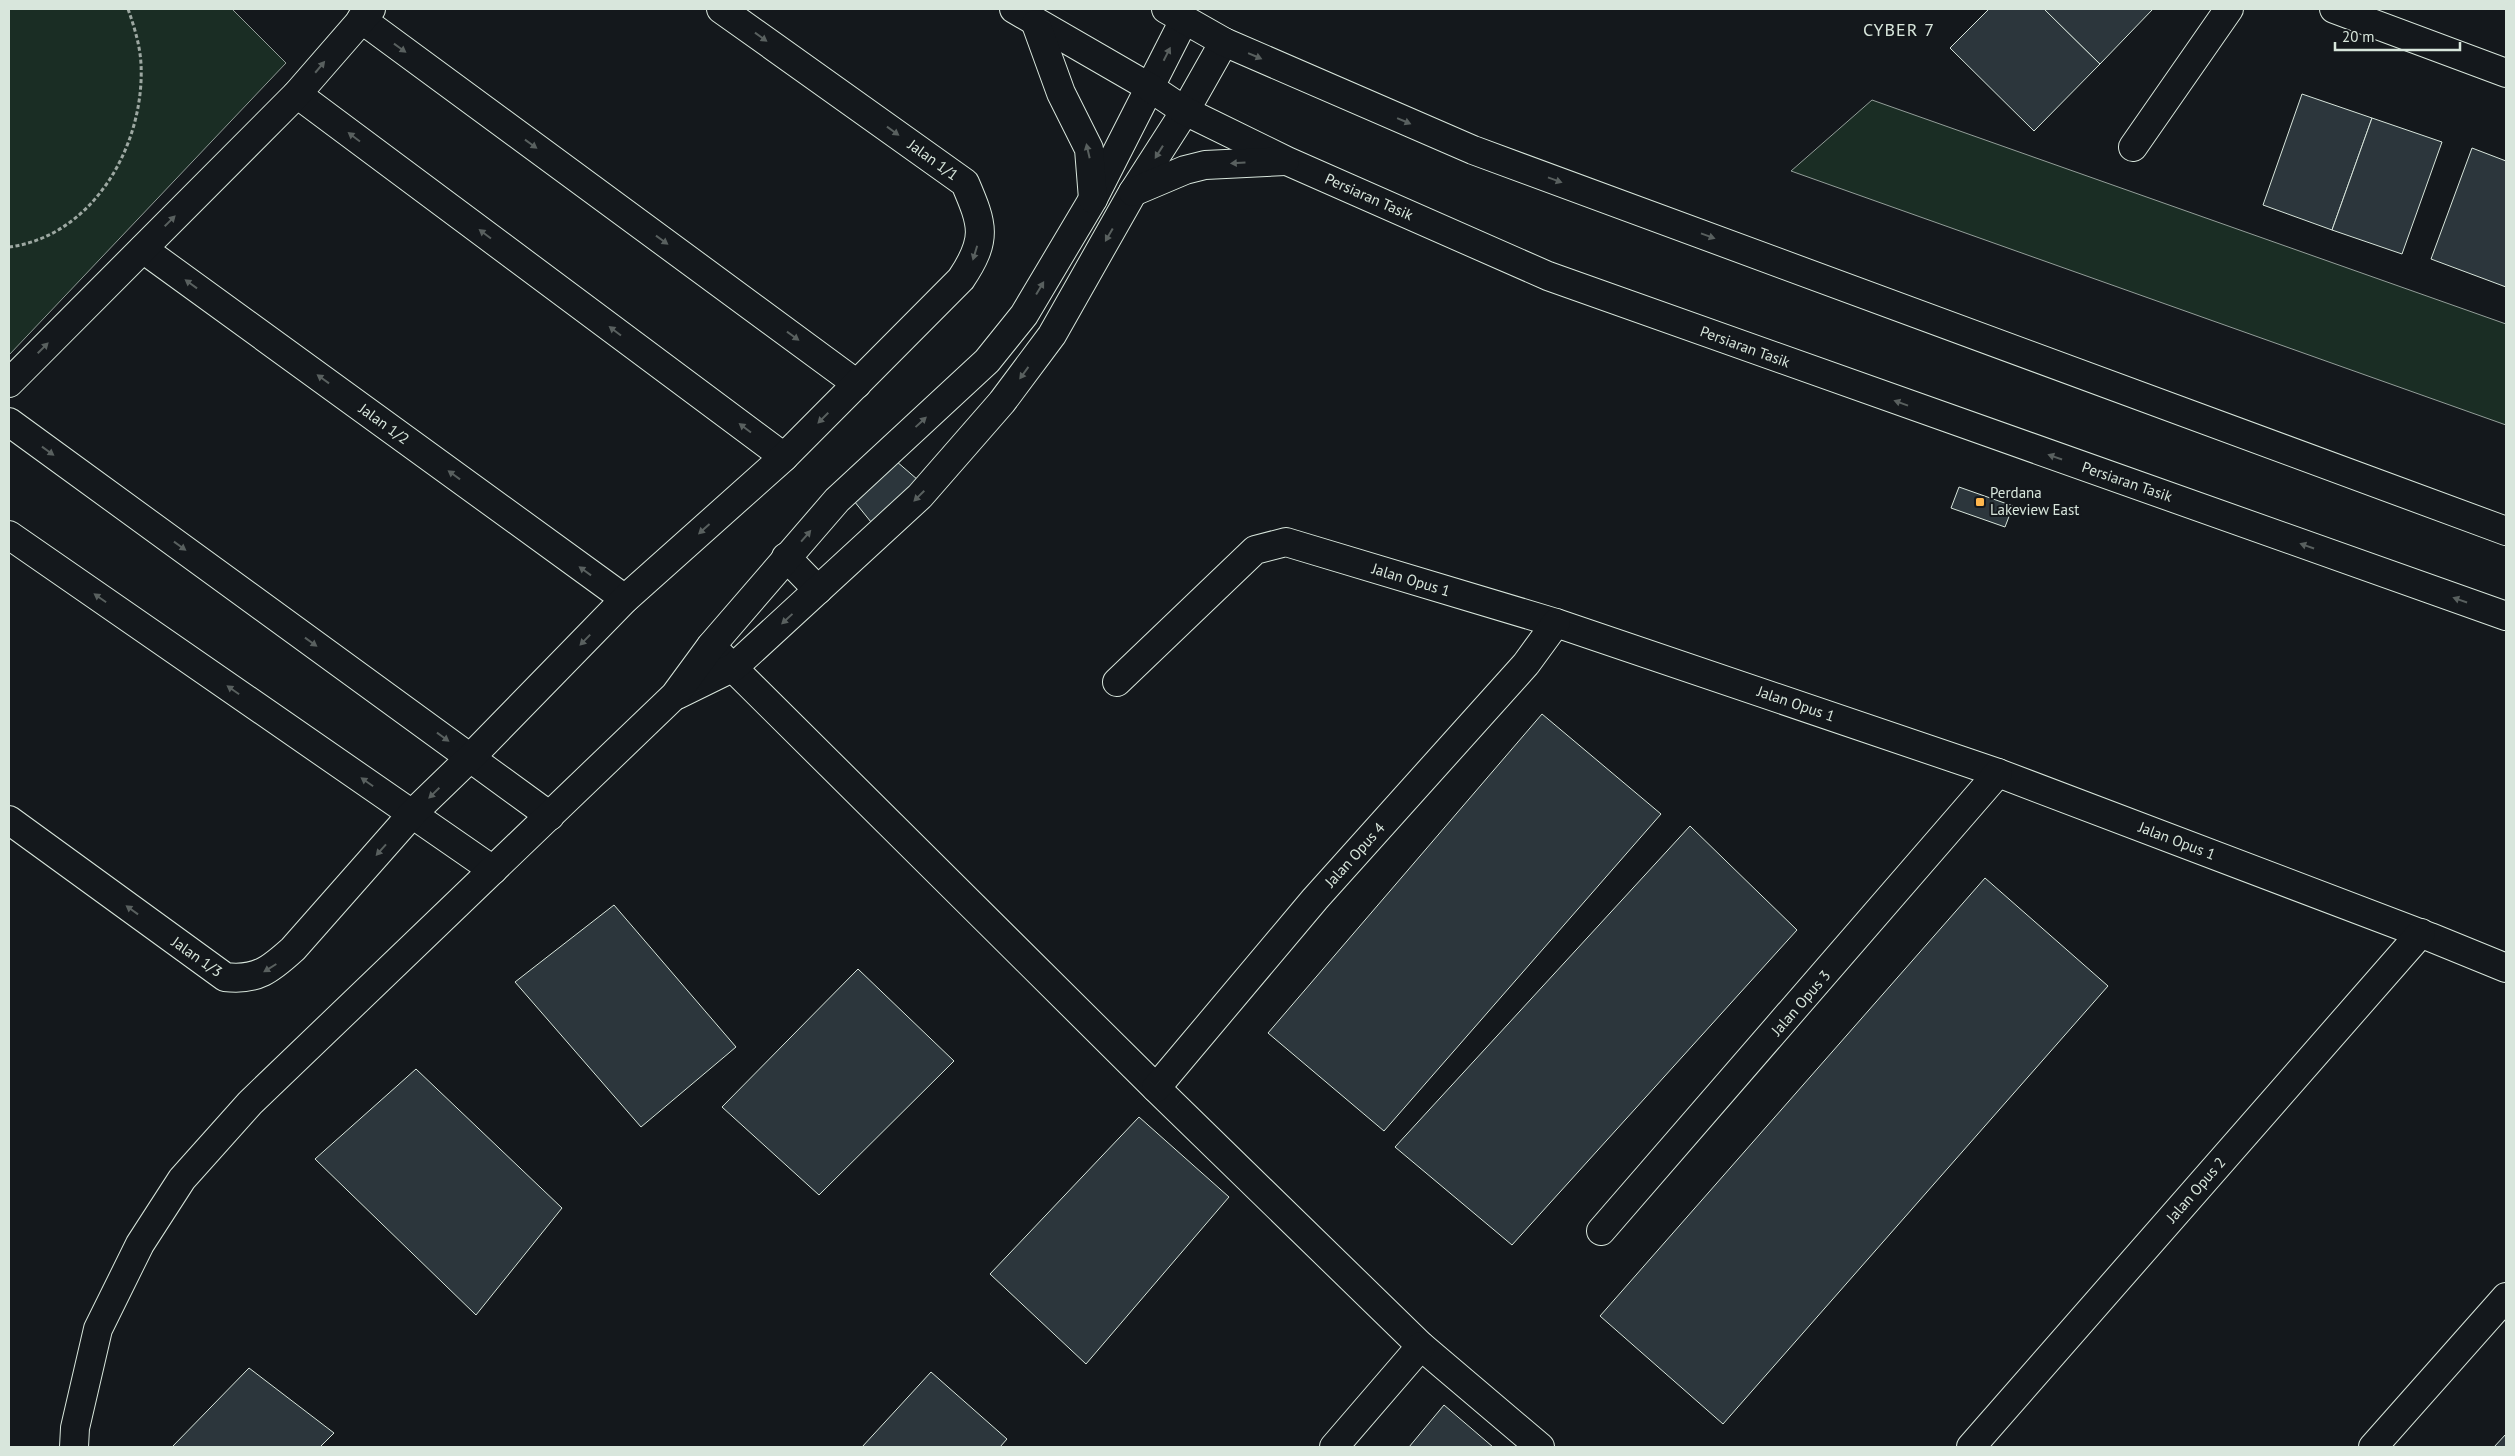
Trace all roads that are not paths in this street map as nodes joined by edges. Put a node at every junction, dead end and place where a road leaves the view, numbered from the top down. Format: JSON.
{"nodes":[{"id":1,"x":721,"y":9,"type":"edge"},
{"id":2,"x":1014,"y":9,"type":"edge"},
{"id":3,"x":2229,"y":9,"type":"edge"},
{"id":4,"x":2334,"y":9,"type":"edge"},
{"id":5,"x":366,"y":14,"type":"edge"},
{"id":6,"x":1175,"y":14,"type":"edge"},
{"id":7,"x":1036,"y":24,"type":"junction"},
{"id":8,"x":1224,"y":42,"type":"junction"},
{"id":9,"x":2506,"y":73,"type":"edge"},
{"id":10,"x":1149,"y":87,"type":"junction"},
{"id":11,"x":297,"y":94,"type":"junction"},
{"id":12,"x":1185,"y":111,"type":"junction"},
{"id":13,"x":2133,"y":147,"type":"dead end"},
{"id":14,"x":1287,"y":161,"type":"junction"},
{"id":15,"x":1133,"y":192,"type":"junction"},
{"id":16,"x":1093,"y":199,"type":"junction"},
{"id":17,"x":142,"y":249,"type":"junction"},
{"id":18,"x":1024,"y":315,"type":"junction"},
{"id":19,"x":1052,"y":335,"type":"junction"},
{"id":20,"x":9,"y":383,"type":"edge"},
{"id":21,"x":857,"y":384,"type":"junction"},
{"id":22,"x":9,"y":422,"type":"edge"},
{"id":23,"x":784,"y":457,"type":"junction"},
{"id":24,"x":2506,"y":531,"type":"edge"},
{"id":25,"x":9,"y":535,"type":"edge"},
{"id":26,"x":786,"y":557,"type":"junction"},
{"id":27,"x":818,"y":590,"type":"junction"},
{"id":28,"x":625,"y":599,"type":"junction"},
{"id":29,"x":2506,"y":616,"type":"edge"},
{"id":30,"x":1556,"y":623,"type":"junction"},
{"id":31,"x":711,"y":646,"type":"junction"},
{"id":32,"x":734,"y":667,"type":"junction"},
{"id":33,"x":1117,"y":682,"type":"dead end"},
{"id":34,"x":675,"y":695,"type":"junction"},
{"id":35,"x":471,"y":757,"type":"junction"},
{"id":36,"x":1998,"y":773,"type":"junction"},
{"id":37,"x":413,"y":814,"type":"junction"},
{"id":38,"x":550,"y":816,"type":"junction"},
{"id":39,"x":9,"y":820,"type":"edge"},
{"id":40,"x":494,"y":870,"type":"junction"},
{"id":41,"x":2421,"y":933,"type":"junction"},
{"id":42,"x":2506,"y":968,"type":"edge"},
{"id":43,"x":1156,"y":1088,"type":"junction"},
{"id":44,"x":1601,"y":1231,"type":"dead end"},
{"id":45,"x":2506,"y":1297,"type":"edge"},
{"id":46,"x":1421,"y":1346,"type":"junction"},
{"id":47,"x":74,"y":1447,"type":"edge"},
{"id":48,"x":1334,"y":1447,"type":"edge"},
{"id":49,"x":1540,"y":1447,"type":"edge"},
{"id":50,"x":1971,"y":1447,"type":"edge"},
{"id":51,"x":2373,"y":1447,"type":"edge"}],
"edges":[{"from":1,"to":21,"type":"street","name":"Jalan 1/1","one_way":true},
{"from":2,"to":7,"type":"street","name":"Persiaran Tasik"},
{"from":3,"to":13,"type":"street"},
{"from":4,"to":9,"type":"street"},
{"from":11,"to":5,"type":"street","one_way":true},
{"from":5,"to":21,"type":"street","one_way":true},
{"from":6,"to":8,"type":"street"},
{"from":10,"to":6,"type":"street","one_way":true},
{"from":7,"to":10,"type":"street","name":"Persiaran Tasik"},
{"from":16,"to":7,"type":"street","one_way":true},
{"from":8,"to":12,"type":"street"},
{"from":8,"to":24,"type":"street","one_way":true},
{"from":10,"to":12,"type":"street","name":"Persiaran Tasik"},
{"from":10,"to":16,"type":"street"},
{"from":17,"to":11,"type":"street","one_way":true},
{"from":23,"to":11,"type":"street","one_way":true},
{"from":12,"to":14,"type":"street","name":"Persiaran Tasik"},
{"from":12,"to":15,"type":"street","one_way":true},
{"from":14,"to":15,"type":"street","one_way":true},
{"from":29,"to":14,"type":"street","name":"Persiaran Tasik","one_way":true},
{"from":15,"to":19,"type":"street","one_way":true},
{"from":18,"to":16,"type":"street","one_way":true},
{"from":20,"to":17,"type":"street","one_way":true},
{"from":28,"to":17,"type":"street","name":"Jalan 1/2","one_way":true},
{"from":18,"to":19,"type":"street"},
{"from":26,"to":18,"type":"street","one_way":true},
{"from":19,"to":27,"type":"street","one_way":true},
{"from":21,"to":23,"type":"street","name":"Jalan 1/1","one_way":true},
{"from":22,"to":35,"type":"street","one_way":true},
{"from":23,"to":28,"type":"street","name":"Jalan 1/1","one_way":true},
{"from":37,"to":25,"type":"street","one_way":true},
{"from":26,"to":27,"type":"street"},
{"from":26,"to":31,"type":"street"},
{"from":27,"to":32,"type":"street","one_way":true},
{"from":28,"to":35,"type":"street","name":"Jalan 1/3","one_way":true},
{"from":30,"to":33,"type":"street","name":"Jalan Opus 1"},
{"from":30,"to":36,"type":"street","name":"Jalan Opus 1"},
{"from":30,"to":43,"type":"street","name":"Jalan Opus 4"},
{"from":31,"to":32,"type":"street"},
{"from":31,"to":34,"type":"street"},
{"from":32,"to":34,"type":"street"},
{"from":32,"to":43,"type":"street"},
{"from":34,"to":38,"type":"street"},
{"from":35,"to":37,"type":"street","name":"Jalan 1/3","one_way":true},
{"from":35,"to":38,"type":"street"},
{"from":36,"to":41,"type":"street","name":"Jalan Opus 1"},
{"from":36,"to":44,"type":"street","name":"Jalan Opus 3"},
{"from":37,"to":39,"type":"street","name":"Jalan 1/3","one_way":true},
{"from":37,"to":40,"type":"street"},
{"from":38,"to":40,"type":"street"},
{"from":40,"to":47,"type":"street"},
{"from":41,"to":42,"type":"street","name":"Jalan Opus 1"},
{"from":41,"to":50,"type":"street","name":"Jalan Opus 2"},
{"from":43,"to":46,"type":"street"},
{"from":45,"to":51,"type":"street"},
{"from":46,"to":48,"type":"street"},
{"from":46,"to":49,"type":"street"}]}
